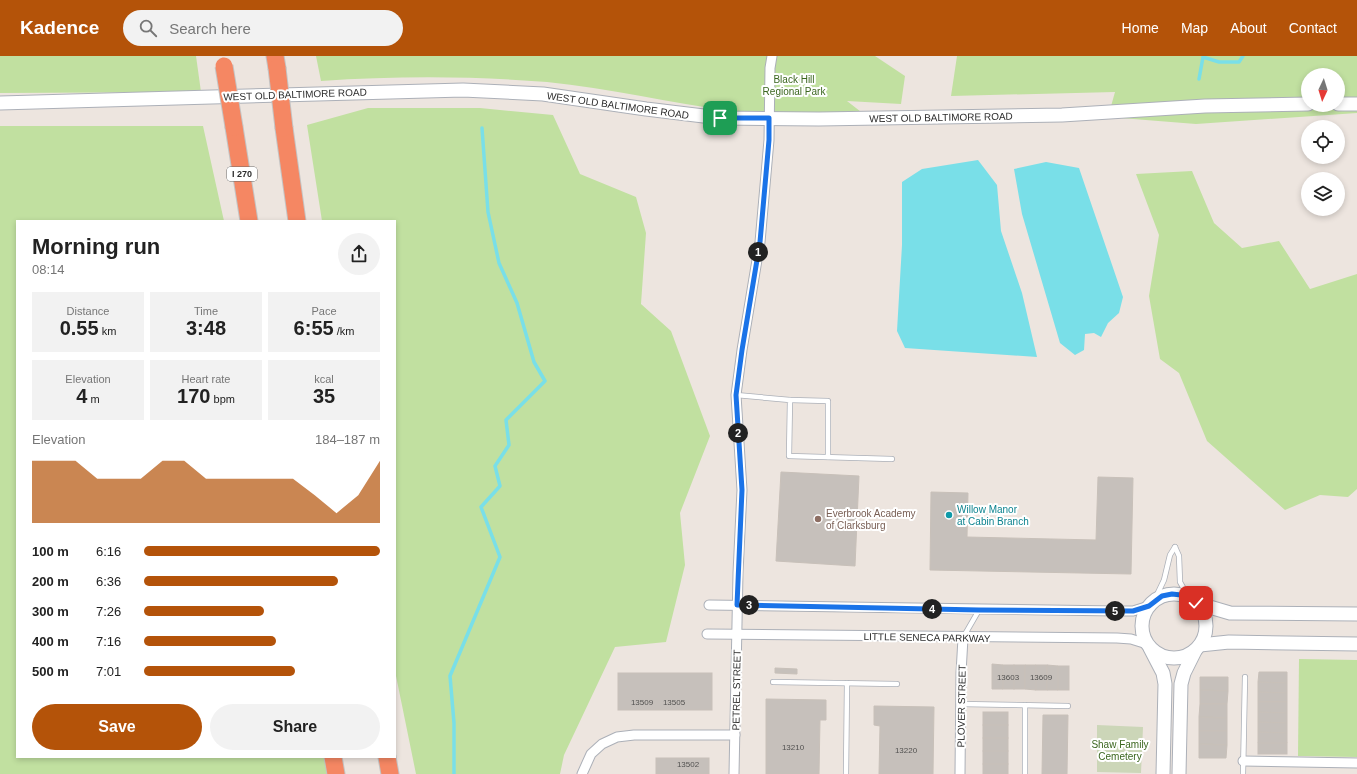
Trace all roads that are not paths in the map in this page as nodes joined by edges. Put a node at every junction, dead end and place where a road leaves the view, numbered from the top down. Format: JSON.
{"nodes":[{"id":1,"x":772,"y":56,"type":"edge"},
{"id":2,"x":223,"y":61,"type":"edge"},
{"id":3,"x":276,"y":62,"type":"edge"},
{"id":4,"x":0,"y":103,"type":"edge"},
{"id":5,"x":1301,"y":104,"type":"edge"},
{"id":6,"x":1345,"y":104,"type":"edge"},
{"id":7,"x":1357,"y":104,"type":"edge"},
{"id":8,"x":769,"y":118,"type":"junction"},
{"id":9,"x":249,"y":220,"type":"edge"},
{"id":10,"x":297,"y":220,"type":"edge"},
{"id":11,"x":736,"y":395,"type":"junction"},
{"id":12,"x":790,"y":400,"type":"junction"},
{"id":13,"x":828,"y":457,"type":"junction"},
{"id":14,"x":892,"y":459,"type":"dead end"},
{"id":15,"x":1192,"y":600,"type":"junction"},
{"id":16,"x":1152,"y":603,"type":"junction"},
{"id":17,"x":709,"y":605,"type":"dead end"},
{"id":18,"x":737,"y":605,"type":"junction"},
{"id":19,"x":979,"y":610,"type":"junction"},
{"id":20,"x":1357,"y":614,"type":"edge"},
{"id":21,"x":707,"y":634,"type":"dead end"},
{"id":22,"x":737,"y":635,"type":"junction"},
{"id":23,"x":962,"y":638,"type":"junction"},
{"id":24,"x":1357,"y":644,"type":"edge"},
{"id":25,"x":1149,"y":646,"type":"junction"},
{"id":26,"x":1198,"y":648,"type":"junction"},
{"id":27,"x":1245,"y":677,"type":"dead end"},
{"id":28,"x":773,"y":682,"type":"dead end"},
{"id":29,"x":847,"y":683,"type":"junction"},
{"id":30,"x":897,"y":684,"type":"dead end"},
{"id":31,"x":960,"y":704,"type":"junction"},
{"id":32,"x":1025,"y":705,"type":"junction"},
{"id":33,"x":1068,"y":706,"type":"dead end"},
{"id":34,"x":735,"y":735,"type":"junction"},
{"id":35,"x":333,"y":758,"type":"edge"},
{"id":36,"x":387,"y":758,"type":"edge"},
{"id":37,"x":1244,"y":761,"type":"junction"},
{"id":38,"x":1357,"y":763,"type":"edge"},
{"id":39,"x":336,"y":774,"type":"edge"},
{"id":40,"x":390,"y":774,"type":"edge"},
{"id":41,"x":582,"y":774,"type":"edge"},
{"id":42,"x":734,"y":774,"type":"edge"},
{"id":43,"x":846,"y":774,"type":"edge"},
{"id":44,"x":960,"y":774,"type":"edge"},
{"id":45,"x":1025,"y":774,"type":"edge"},
{"id":46,"x":1163,"y":774,"type":"edge"},
{"id":47,"x":1180,"y":774,"type":"edge"},
{"id":48,"x":1243,"y":774,"type":"edge"}],
"edges":[{"from":1,"to":8,"type":"street","name":"PETREL STREET"},
{"from":2,"to":9,"type":"highway","number":"I 270","bridge":true},
{"from":3,"to":10,"type":"highway","bridge":true},
{"from":4,"to":8,"type":"street","name":"WEST OLD BALTIMORE ROAD"},
{"from":5,"to":8,"type":"street","name":"WEST OLD BALTIMORE ROAD"},
{"from":6,"to":7,"type":"street"},
{"from":8,"to":11,"type":"street","name":"PETREL STREET"},
{"from":11,"to":12,"type":"lane"},
{"from":11,"to":18,"type":"street","name":"PETREL STREET"},
{"from":12,"to":13,"type":"lane"},
{"from":12,"to":13,"type":"lane"},
{"from":13,"to":14,"type":"lane"},
{"from":15,"to":16,"type":"street"},
{"from":15,"to":16,"type":"lane"},
{"from":15,"to":20,"type":"street"},
{"from":15,"to":26,"type":"street"},
{"from":16,"to":19,"type":"street"},
{"from":16,"to":25,"type":"street"},
{"from":17,"to":18,"type":"street"},
{"from":18,"to":19,"type":"street"},
{"from":18,"to":22,"type":"street","name":"PETREL STREET"},
{"from":19,"to":23,"type":"lane"},
{"from":21,"to":22,"type":"street","name":"LITTLE SENECA PARKWAY"},
{"from":22,"to":23,"type":"street","name":"LITTLE SENECA PARKWAY"},
{"from":22,"to":34,"type":"street","name":"PETREL STREET"},
{"from":23,"to":25,"type":"street","name":"LITTLE SENECA PARKWAY"},
{"from":23,"to":31,"type":"street","name":"PLOVER STREET"},
{"from":24,"to":26,"type":"street"},
{"from":25,"to":26,"type":"street"},
{"from":25,"to":46,"type":"street"},
{"from":26,"to":47,"type":"street"},
{"from":27,"to":37,"type":"lane"},
{"from":28,"to":29,"type":"lane"},
{"from":29,"to":30,"type":"lane"},
{"from":29,"to":43,"type":"lane"},
{"from":31,"to":32,"type":"lane"},
{"from":31,"to":44,"type":"street","name":"PLOVER STREET"},
{"from":32,"to":33,"type":"lane"},
{"from":32,"to":45,"type":"lane"},
{"from":34,"to":41,"type":"street"},
{"from":34,"to":42,"type":"street","name":"PETREL STREET"},
{"from":35,"to":39,"type":"highway"},
{"from":36,"to":40,"type":"highway"},
{"from":37,"to":38,"type":"street"},
{"from":37,"to":48,"type":"lane"}]}
